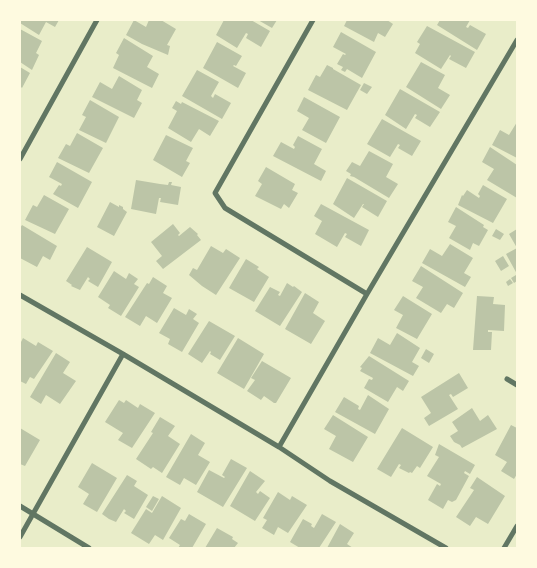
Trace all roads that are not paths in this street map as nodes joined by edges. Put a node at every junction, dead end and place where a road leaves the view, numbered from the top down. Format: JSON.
{"nodes":[{"id":1,"x":97,"y":20,"type":"edge"},
{"id":2,"x":313,"y":20,"type":"edge"},
{"id":3,"x":517,"y":40,"type":"edge"},
{"id":4,"x":20,"y":160,"type":"edge"},
{"id":5,"x":367,"y":294,"type":"junction"},
{"id":6,"x":20,"y":295,"type":"edge"},
{"id":7,"x":123,"y":354,"type":"junction"},
{"id":8,"x":507,"y":379,"type":"dead end"},
{"id":9,"x":517,"y":385,"type":"edge"},
{"id":10,"x":279,"y":447,"type":"junction"},
{"id":11,"x":20,"y":506,"type":"edge"},
{"id":12,"x":33,"y":514,"type":"junction"},
{"id":13,"x":517,"y":526,"type":"edge"},
{"id":14,"x":20,"y":537,"type":"edge"},
{"id":15,"x":89,"y":548,"type":"edge"},
{"id":16,"x":446,"y":548,"type":"edge"},
{"id":17,"x":504,"y":548,"type":"edge"}],
"edges":[{"from":1,"to":4,"type":"street"},
{"from":2,"to":5,"type":"street"},
{"from":3,"to":5,"type":"street"},
{"from":5,"to":10,"type":"street"},
{"from":6,"to":7,"type":"street"},
{"from":7,"to":10,"type":"street"},
{"from":7,"to":12,"type":"street"},
{"from":8,"to":9,"type":"street"},
{"from":10,"to":16,"type":"street"},
{"from":11,"to":12,"type":"street"},
{"from":12,"to":14,"type":"street"},
{"from":12,"to":15,"type":"street"},
{"from":13,"to":17,"type":"street"}]}
